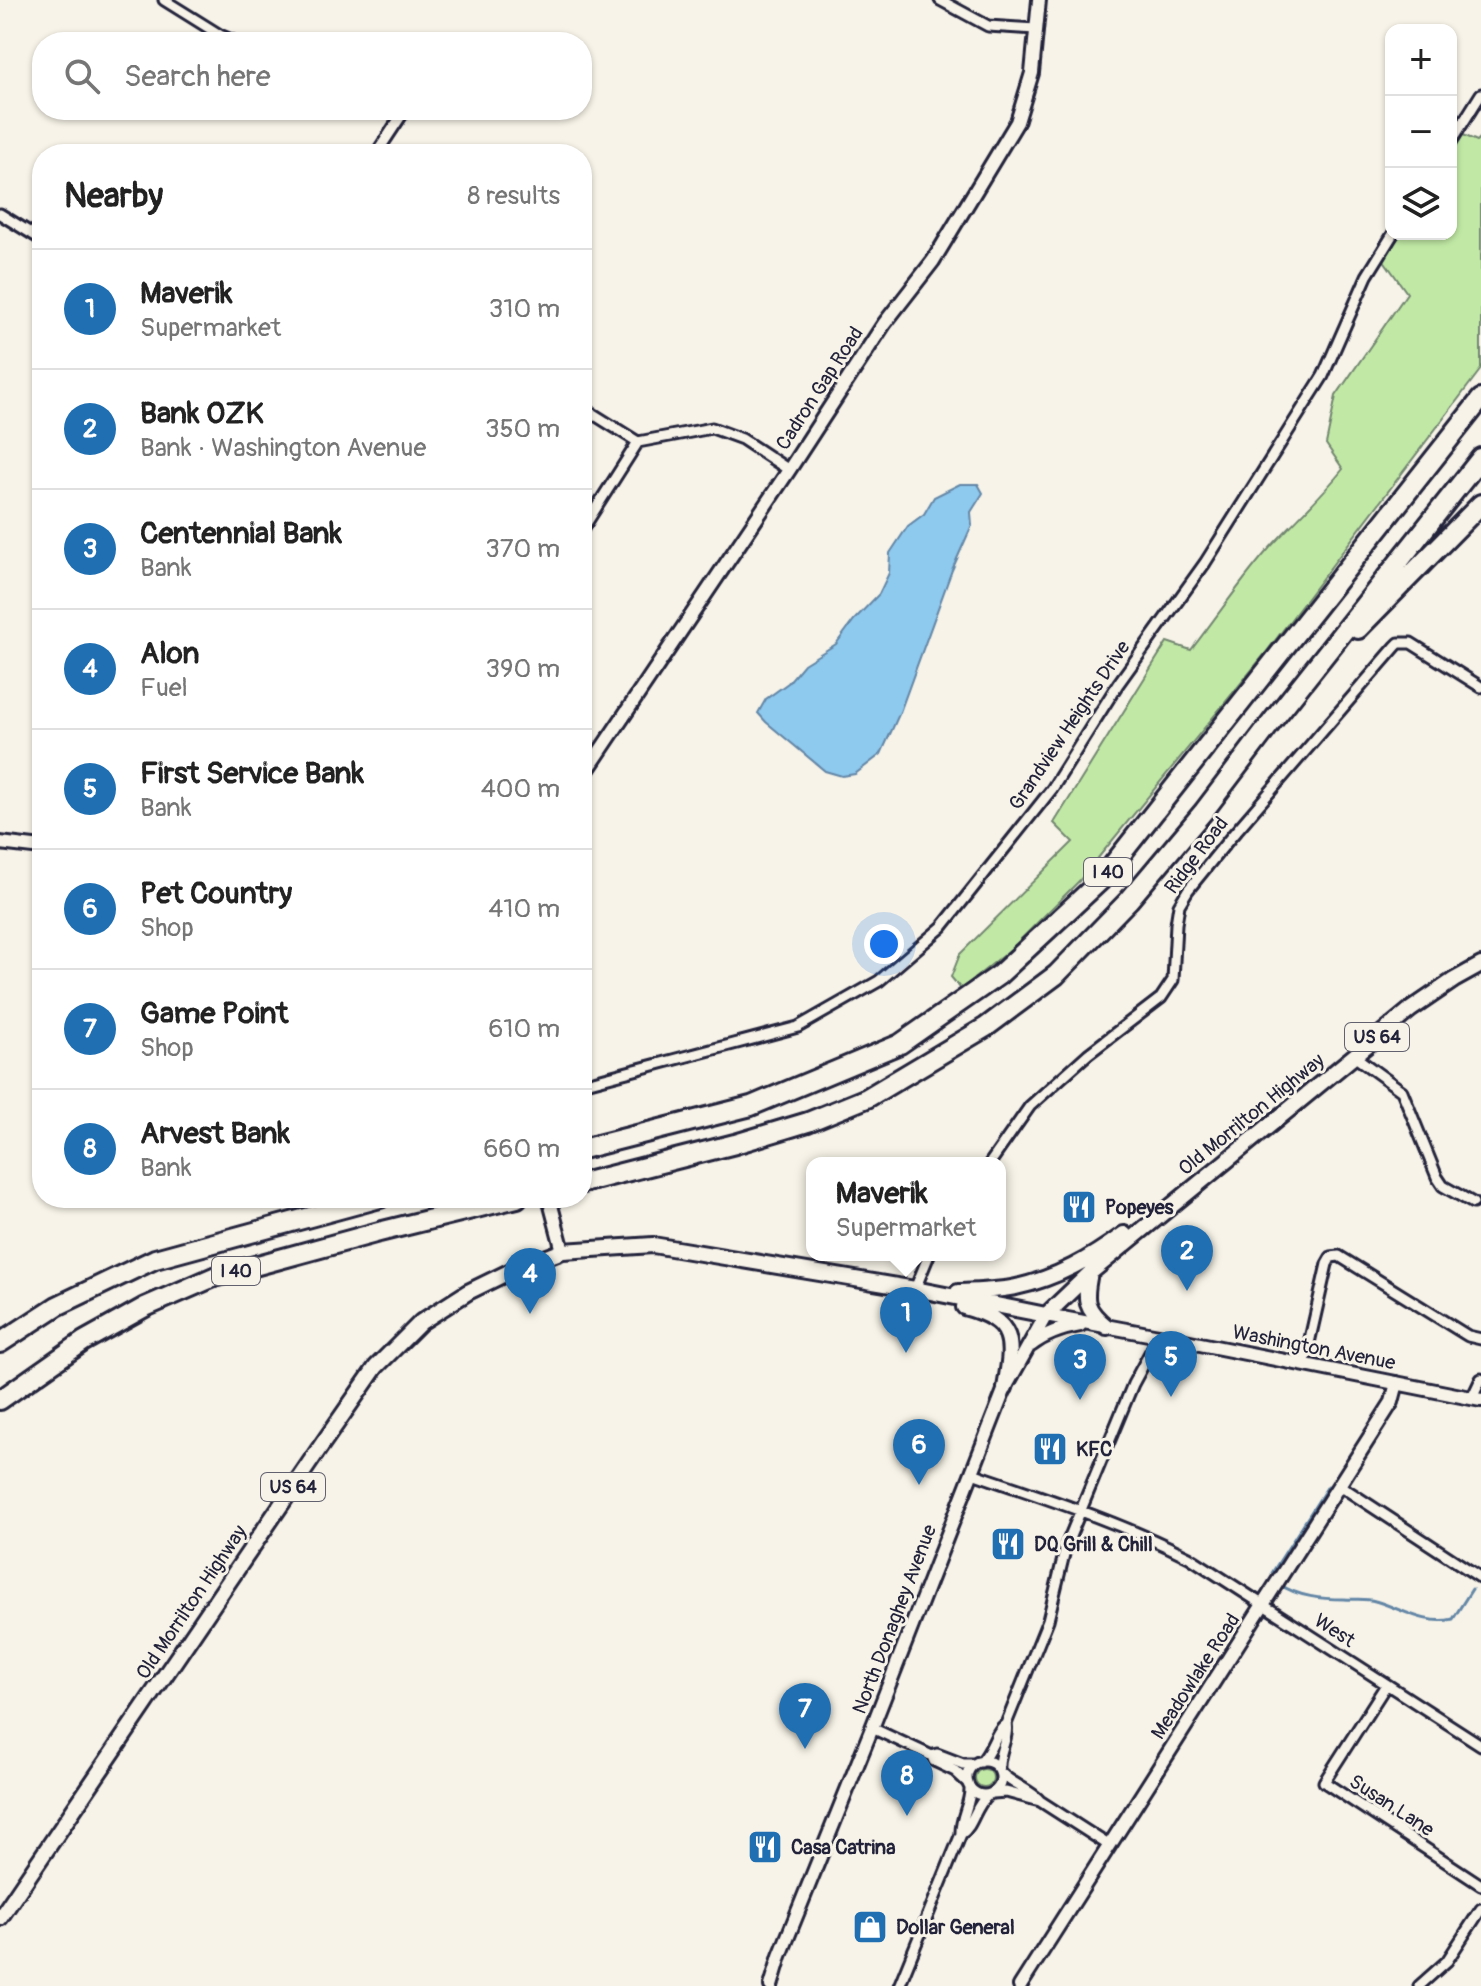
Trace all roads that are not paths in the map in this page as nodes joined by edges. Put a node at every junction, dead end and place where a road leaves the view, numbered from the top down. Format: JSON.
{"nodes":[{"id":1,"x":164,"y":0,"type":"edge"},
{"id":2,"x":940,"y":0,"type":"edge"},
{"id":3,"x":1039,"y":0,"type":"edge"},
{"id":4,"x":1036,"y":29,"type":"junction"},
{"id":5,"x":215,"y":32,"type":"edge"},
{"id":6,"x":1481,"y":94,"type":"edge"},
{"id":7,"x":398,"y":120,"type":"edge"},
{"id":8,"x":1457,"y":132,"type":"edge"},
{"id":9,"x":383,"y":144,"type":"edge"},
{"id":10,"x":0,"y":214,"type":"edge"},
{"id":11,"x":32,"y":234,"type":"edge"},
{"id":12,"x":1389,"y":240,"type":"edge"},
{"id":13,"x":1481,"y":399,"type":"edge"},
{"id":14,"x":592,"y":413,"type":"edge"},
{"id":15,"x":638,"y":442,"type":"junction"},
{"id":16,"x":1481,"y":458,"type":"edge"},
{"id":17,"x":789,"y":470,"type":"junction"},
{"id":18,"x":1481,"y":504,"type":"edge"},
{"id":19,"x":592,"y":514,"type":"edge"},
{"id":20,"x":1481,"y":687,"type":"edge"},
{"id":21,"x":1274,"y":719,"type":"junction"},
{"id":22,"x":592,"y":763,"type":"edge"},
{"id":23,"x":0,"y":843,"type":"edge"},
{"id":24,"x":32,"y":847,"type":"edge"},
{"id":25,"x":1481,"y":965,"type":"edge"},
{"id":26,"x":1354,"y":1056,"type":"junction"},
{"id":27,"x":592,"y":1081,"type":"edge"},
{"id":28,"x":592,"y":1146,"type":"edge"},
{"id":29,"x":994,"y":1157,"type":"edge"},
{"id":30,"x":592,"y":1180,"type":"edge"},
{"id":31,"x":1203,"y":1180,"type":"junction"},
{"id":32,"x":1473,"y":1203,"type":"dead end"},
{"id":33,"x":343,"y":1208,"type":"edge"},
{"id":34,"x":474,"y":1208,"type":"edge"},
{"id":35,"x":552,"y":1208,"type":"edge"},
{"id":36,"x":563,"y":1251,"type":"junction"},
{"id":37,"x":927,"y":1261,"type":"edge"},
{"id":38,"x":1090,"y":1273,"type":"junction"},
{"id":39,"x":915,"y":1289,"type":"junction"},
{"id":40,"x":1046,"y":1315,"type":"junction"},
{"id":41,"x":1090,"y":1324,"type":"junction"},
{"id":42,"x":1107,"y":1327,"type":"junction"},
{"id":43,"x":1162,"y":1337,"type":"junction"},
{"id":44,"x":1481,"y":1339,"type":"edge"},
{"id":45,"x":0,"y":1343,"type":"edge"},
{"id":46,"x":1026,"y":1349,"type":"junction"},
{"id":47,"x":1304,"y":1365,"type":"junction"},
{"id":48,"x":1481,"y":1379,"type":"edge"},
{"id":49,"x":1397,"y":1383,"type":"junction"},
{"id":50,"x":1005,"y":1388,"type":"junction"},
{"id":51,"x":1477,"y":1399,"type":"edge"},
{"id":52,"x":0,"y":1400,"type":"edge"},
{"id":53,"x":972,"y":1473,"type":"junction"},
{"id":54,"x":1339,"y":1485,"type":"junction"},
{"id":55,"x":1081,"y":1511,"type":"junction"},
{"id":56,"x":1481,"y":1578,"type":"edge"},
{"id":57,"x":1264,"y":1606,"type":"junction"},
{"id":58,"x":1386,"y":1685,"type":"junction"},
{"id":59,"x":1006,"y":1724,"type":"junction"},
{"id":60,"x":872,"y":1728,"type":"junction"},
{"id":61,"x":1481,"y":1745,"type":"edge"},
{"id":62,"x":932,"y":1756,"type":"junction"},
{"id":63,"x":978,"y":1763,"type":"junction"},
{"id":64,"x":1000,"y":1771,"type":"junction"},
{"id":65,"x":969,"y":1785,"type":"junction"},
{"id":66,"x":991,"y":1794,"type":"junction"},
{"id":67,"x":1040,"y":1801,"type":"junction"},
{"id":68,"x":961,"y":1834,"type":"junction"},
{"id":69,"x":1110,"y":1846,"type":"junction"},
{"id":70,"x":1481,"y":1885,"type":"edge"},
{"id":71,"x":1481,"y":1909,"type":"edge"},
{"id":72,"x":0,"y":1918,"type":"edge"},
{"id":73,"x":771,"y":1986,"type":"edge"},
{"id":74,"x":899,"y":1986,"type":"edge"},
{"id":75,"x":1020,"y":1986,"type":"edge"},
{"id":76,"x":1419,"y":1986,"type":"edge"}],
"edges":[{"from":1,"to":5,"type":"street"},
{"from":2,"to":4,"type":"street"},
{"from":3,"to":4,"type":"street","name":"Cadron Gap Road"},
{"from":4,"to":17,"type":"street","name":"Cadron Gap Road"},
{"from":6,"to":8,"type":"street"},
{"from":7,"to":9,"type":"street"},
{"from":10,"to":11,"type":"street"},
{"from":12,"to":27,"type":"street","name":"Grandview Heights Drive"},
{"from":13,"to":28,"type":"highway","number":"I 40"},
{"from":14,"to":15,"type":"street"},
{"from":15,"to":17,"type":"street"},
{"from":15,"to":19,"type":"street"},
{"from":16,"to":21,"type":"highway","number":"I 40"},
{"from":17,"to":22,"type":"street","name":"Cadron Gap Road"},
{"from":18,"to":21,"type":"highway"},
{"from":20,"to":29,"type":"street","name":"Ridge Road"},
{"from":21,"to":30,"type":"highway","number":"I 40"},
{"from":23,"to":24,"type":"street"},
{"from":25,"to":26,"type":"main road","name":"Old Morrilton Highway","number":"US 64"},
{"from":26,"to":31,"type":"main road","name":"Old Morrilton Highway","number":"US 64"},
{"from":26,"to":32,"type":"street"},
{"from":31,"to":38,"type":"main road","name":"Old Morrilton Highway","number":"US 64"},
{"from":31,"to":39,"type":"main road"},
{"from":33,"to":45,"type":"highway","number":"I 40"},
{"from":34,"to":52,"type":"highway","number":"I 40"},
{"from":35,"to":36,"type":"street"},
{"from":36,"to":39,"type":"main road","name":"Old Morrilton Highway","number":"US 64"},
{"from":36,"to":72,"type":"main road","name":"Old Morrilton Highway","number":"US 64"},
{"from":37,"to":39,"type":"street"},
{"from":38,"to":40,"type":"main road","name":"Old Morrilton Highway","number":"US 64"},
{"from":38,"to":42,"type":"main road"},
{"from":39,"to":40,"type":"main road","name":"Old Morrilton Highway","number":"US 64"},
{"from":39,"to":50,"type":"main road"},
{"from":40,"to":41,"type":"street","name":"Washington Avenue"},
{"from":40,"to":46,"type":"street","name":"North Donaghey Avenue"},
{"from":41,"to":42,"type":"street","name":"Washington Avenue"},
{"from":41,"to":46,"type":"street"},
{"from":42,"to":43,"type":"street","name":"Washington Avenue"},
{"from":43,"to":47,"type":"street","name":"Washington Avenue"},
{"from":43,"to":55,"type":"street"},
{"from":44,"to":47,"type":"street"},
{"from":46,"to":50,"type":"street","name":"North Donaghey Avenue"},
{"from":47,"to":49,"type":"street","name":"Washington Avenue"},
{"from":48,"to":51,"type":"street"},
{"from":49,"to":51,"type":"street","name":"Washington Avenue"},
{"from":49,"to":54,"type":"street","name":"Meadowlake Road"},
{"from":50,"to":53,"type":"street","name":"North Donaghey Avenue"},
{"from":53,"to":55,"type":"street","name":"West"},
{"from":53,"to":60,"type":"street","name":"North Donaghey Avenue"},
{"from":54,"to":56,"type":"street"},
{"from":54,"to":57,"type":"street","name":"Meadowlake Road"},
{"from":55,"to":57,"type":"street","name":"West"},
{"from":55,"to":59,"type":"street"},
{"from":57,"to":58,"type":"street","name":"West"},
{"from":57,"to":69,"type":"street","name":"Meadowlake Road"},
{"from":58,"to":61,"type":"street","name":"West"},
{"from":58,"to":70,"type":"street","name":"Susan Lane"},
{"from":59,"to":63,"type":"street"},
{"from":59,"to":64,"type":"street"},
{"from":60,"to":62,"type":"street"},
{"from":60,"to":73,"type":"street","name":"North Donaghey Avenue"},
{"from":62,"to":63,"type":"street"},
{"from":62,"to":65,"type":"street"},
{"from":63,"to":64,"type":"street"},
{"from":63,"to":65,"type":"street"},
{"from":64,"to":66,"type":"street"},
{"from":64,"to":67,"type":"street"},
{"from":65,"to":66,"type":"street"},
{"from":65,"to":68,"type":"street"},
{"from":66,"to":67,"type":"street"},
{"from":66,"to":68,"type":"street"},
{"from":67,"to":69,"type":"street"},
{"from":68,"to":74,"type":"street"},
{"from":69,"to":75,"type":"street","name":"Meadowlake Road"},
{"from":71,"to":76,"type":"street"}]}
